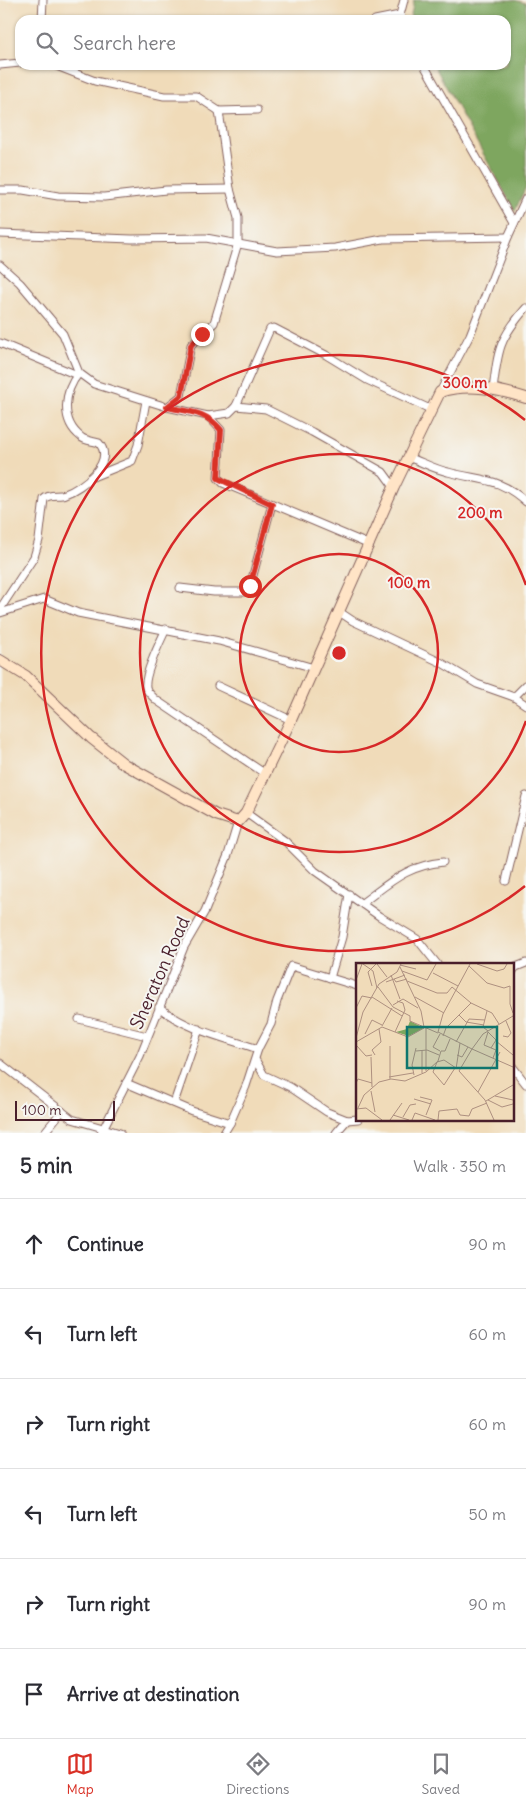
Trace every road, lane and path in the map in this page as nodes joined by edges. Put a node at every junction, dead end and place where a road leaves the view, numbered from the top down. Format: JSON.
{"nodes":[{"id":1,"x":43,"y":0,"type":"edge"},
{"id":2,"x":404,"y":0,"type":"edge"},
{"id":3,"x":42,"y":15,"type":"edge"},
{"id":4,"x":401,"y":15,"type":"edge"},
{"id":5,"x":15,"y":64,"type":"edge"},
{"id":6,"x":0,"y":65,"type":"edge"},
{"id":7,"x":67,"y":70,"type":"edge"},
{"id":8,"x":427,"y":70,"type":"edge"},
{"id":9,"x":257,"y":110,"type":"dead end"},
{"id":10,"x":219,"y":111,"type":"junction"},
{"id":11,"x":230,"y":189,"type":"junction"},
{"id":12,"x":0,"y":190,"type":"edge"},
{"id":13,"x":526,"y":198,"type":"edge"},
{"id":14,"x":524,"y":211,"type":"edge"},
{"id":15,"x":514,"y":223,"type":"junction"},
{"id":16,"x":0,"y":234,"type":"edge"},
{"id":17,"x":508,"y":237,"type":"junction"},
{"id":18,"x":238,"y":243,"type":"junction"},
{"id":19,"x":0,"y":265,"type":"edge"},
{"id":20,"x":526,"y":308,"type":"edge"},
{"id":21,"x":0,"y":343,"type":"edge"},
{"id":22,"x":78,"y":374,"type":"junction"},
{"id":23,"x":493,"y":390,"type":"junction"},
{"id":24,"x":440,"y":392,"type":"junction"},
{"id":25,"x":526,"y":398,"type":"edge"},
{"id":26,"x":146,"y":401,"type":"junction"},
{"id":27,"x":236,"y":406,"type":"junction"},
{"id":28,"x":167,"y":407,"type":"junction"},
{"id":29,"x":430,"y":409,"type":"junction"},
{"id":30,"x":208,"y":416,"type":"junction"},
{"id":31,"x":408,"y":457,"type":"junction"},
{"id":32,"x":90,"y":479,"type":"junction"},
{"id":33,"x":394,"y":487,"type":"junction"},
{"id":34,"x":526,"y":502,"type":"edge"},
{"id":35,"x":272,"y":504,"type":"junction"},
{"id":36,"x":370,"y":545,"type":"junction"},
{"id":37,"x":180,"y":588,"type":"dead end"},
{"id":38,"x":0,"y":608,"type":"edge"},
{"id":39,"x":338,"y":612,"type":"junction"},
{"id":40,"x":166,"y":629,"type":"junction"},
{"id":41,"x":0,"y":660,"type":"edge"},
{"id":42,"x":314,"y":668,"type":"junction"},
{"id":43,"x":218,"y":686,"type":"dead end"},
{"id":44,"x":526,"y":686,"type":"edge"},
{"id":45,"x":514,"y":697,"type":"junction"},
{"id":46,"x":526,"y":705,"type":"edge"},
{"id":47,"x":291,"y":720,"type":"junction"},
{"id":48,"x":264,"y":773,"type":"junction"},
{"id":49,"x":526,"y":796,"type":"edge"},
{"id":50,"x":246,"y":813,"type":"junction"},
{"id":51,"x":238,"y":822,"type":"junction"},
{"id":52,"x":443,"y":862,"type":"dead end"},
{"id":53,"x":506,"y":881,"type":"dead end"},
{"id":54,"x":350,"y":894,"type":"junction"},
{"id":55,"x":362,"y":903,"type":"junction"},
{"id":56,"x":526,"y":962,"type":"edge"},
{"id":57,"x":436,"y":963,"type":"edge"},
{"id":58,"x":514,"y":970,"type":"edge"},
{"id":59,"x":330,"y":978,"type":"junction"},
{"id":60,"x":356,"y":986,"type":"edge"},
{"id":61,"x":159,"y":1007,"type":"junction"},
{"id":62,"x":78,"y":1019,"type":"dead end"},
{"id":63,"x":199,"y":1029,"type":"junction"},
{"id":64,"x":148,"y":1036,"type":"junction"},
{"id":65,"x":258,"y":1049,"type":"junction"},
{"id":66,"x":256,"y":1061,"type":"junction"},
{"id":67,"x":0,"y":1063,"type":"edge"},
{"id":68,"x":514,"y":1069,"type":"edge"},
{"id":69,"x":126,"y":1083,"type":"junction"},
{"id":70,"x":526,"y":1084,"type":"edge"},
{"id":71,"x":174,"y":1104,"type":"junction"},
{"id":72,"x":62,"y":1111,"type":"junction"},
{"id":73,"x":356,"y":1119,"type":"edge"},
{"id":74,"x":347,"y":1120,"type":"junction"},
{"id":75,"x":230,"y":1123,"type":"junction"},
{"id":76,"x":102,"y":1130,"type":"edge"},
{"id":77,"x":44,"y":1133,"type":"edge"},
{"id":78,"x":120,"y":1133,"type":"edge"},
{"id":79,"x":224,"y":1133,"type":"edge"},
{"id":80,"x":336,"y":1133,"type":"edge"}],
"edges":[{"from":1,"to":3,"type":"street"},
{"from":2,"to":4,"type":"street"},
{"from":5,"to":6,"type":"street"},
{"from":7,"to":10,"type":"street"},
{"from":8,"to":15,"type":"street"},
{"from":9,"to":10,"type":"street"},
{"from":10,"to":11,"type":"street"},
{"from":11,"to":12,"type":"street"},
{"from":11,"to":18,"type":"street"},
{"from":13,"to":14,"type":"street"},
{"from":14,"to":15,"type":"street"},
{"from":15,"to":17,"type":"street"},
{"from":16,"to":18,"type":"street"},
{"from":17,"to":18,"type":"street"},
{"from":17,"to":24,"type":"street"},
{"from":18,"to":28,"type":"street"},
{"from":19,"to":22,"type":"street"},
{"from":20,"to":23,"type":"street"},
{"from":21,"to":22,"type":"street"},
{"from":22,"to":26,"type":"street"},
{"from":22,"to":32,"type":"street"},
{"from":23,"to":24,"type":"street"},
{"from":23,"to":25,"type":"street"},
{"from":24,"to":29,"type":"street"},
{"from":26,"to":28,"type":"street"},
{"from":26,"to":32,"type":"street"},
{"from":27,"to":29,"type":"street"},
{"from":27,"to":30,"type":"street"},
{"from":27,"to":33,"type":"street"},
{"from":28,"to":30,"type":"street"},
{"from":29,"to":31,"type":"street"},
{"from":30,"to":35,"type":"street"},
{"from":31,"to":33,"type":"street"},
{"from":31,"to":34,"type":"street"},
{"from":32,"to":38,"type":"street"},
{"from":33,"to":36,"type":"street"},
{"from":35,"to":36,"type":"street"},
{"from":35,"to":37,"type":"street"},
{"from":36,"to":39,"type":"street"},
{"from":38,"to":40,"type":"street"},
{"from":39,"to":42,"type":"street"},
{"from":39,"to":45,"type":"street"},
{"from":40,"to":42,"type":"street"},
{"from":40,"to":48,"type":"street"},
{"from":41,"to":51,"type":"street"},
{"from":42,"to":47,"type":"street"},
{"from":43,"to":47,"type":"street"},
{"from":44,"to":45,"type":"street"},
{"from":45,"to":46,"type":"street"},
{"from":47,"to":48,"type":"street"},
{"from":48,"to":50,"type":"street"},
{"from":49,"to":53,"type":"street"},
{"from":50,"to":51,"type":"street"},
{"from":50,"to":54,"type":"street"},
{"from":51,"to":61,"type":"street","name":"Sheraton Road"},
{"from":52,"to":55,"type":"street"},
{"from":54,"to":55,"type":"street"},
{"from":54,"to":59,"type":"street"},
{"from":55,"to":57,"type":"street"},
{"from":56,"to":58,"type":"street"},
{"from":59,"to":60,"type":"street"},
{"from":59,"to":65,"type":"street"},
{"from":61,"to":63,"type":"street"},
{"from":61,"to":64,"type":"street","name":"Sheraton Road"},
{"from":62,"to":64,"type":"street"},
{"from":63,"to":65,"type":"street"},
{"from":63,"to":71,"type":"street"},
{"from":64,"to":69,"type":"street","name":"Sheraton Road"},
{"from":65,"to":66,"type":"street"},
{"from":66,"to":74,"type":"street"},
{"from":66,"to":75,"type":"street"},
{"from":67,"to":72,"type":"street"},
{"from":68,"to":70,"type":"street"},
{"from":69,"to":71,"type":"street"},
{"from":69,"to":76,"type":"street","name":"Sheraton Road"},
{"from":71,"to":75,"type":"street"},
{"from":72,"to":76,"type":"street"},
{"from":72,"to":77,"type":"street"},
{"from":73,"to":74,"type":"street"},
{"from":74,"to":80,"type":"street"},
{"from":75,"to":79,"type":"street"},
{"from":76,"to":78,"type":"street"}]}
